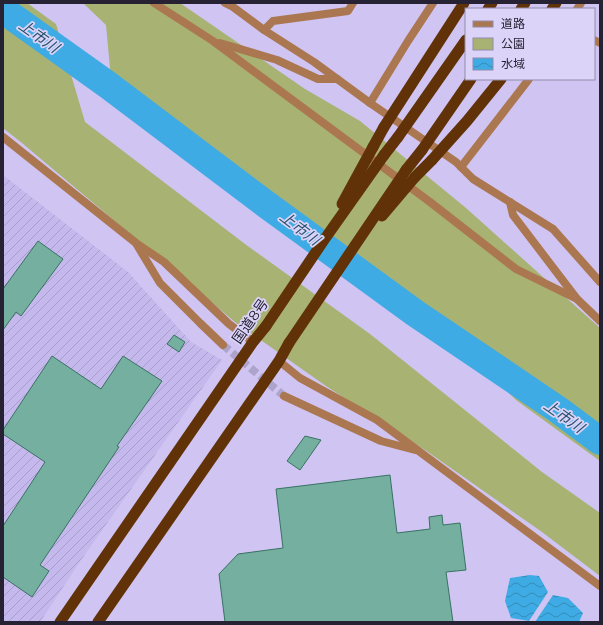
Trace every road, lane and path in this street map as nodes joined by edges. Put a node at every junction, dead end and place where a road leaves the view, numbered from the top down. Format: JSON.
{"nodes":[{"id":1,"x":154,"y":3,"type":"edge"},
{"id":2,"x":225,"y":3,"type":"edge"},
{"id":3,"x":353,"y":3,"type":"edge"},
{"id":4,"x":433,"y":3,"type":"edge"},
{"id":5,"x":464,"y":3,"type":"edge"},
{"id":6,"x":264,"y":30,"type":"junction"},
{"id":7,"x":213,"y":41,"type":"junction"},
{"id":8,"x":465,"y":41,"type":"edge"},
{"id":9,"x":337,"y":79,"type":"junction"},
{"id":10,"x":471,"y":80,"type":"edge"},
{"id":11,"x":500,"y":80,"type":"edge"},
{"id":12,"x":528,"y":80,"type":"edge"},
{"id":13,"x":370,"y":104,"type":"junction"},
{"id":14,"x":3,"y":137,"type":"edge"},
{"id":15,"x":461,"y":167,"type":"junction"},
{"id":16,"x":510,"y":202,"type":"junction"},
{"id":17,"x":324,"y":240,"type":"junction"},
{"id":18,"x":136,"y":243,"type":"junction"},
{"id":19,"x":346,"y":257,"type":"junction"},
{"id":20,"x":600,"y":282,"type":"edge"},
{"id":21,"x":576,"y":299,"type":"junction"},
{"id":22,"x":600,"y":321,"type":"edge"},
{"id":23,"x":253,"y":342,"type":"junction"},
{"id":24,"x":223,"y":345,"type":"tunnel mouth"},
{"id":25,"x":279,"y":362,"type":"junction"},
{"id":26,"x":284,"y":396,"type":"tunnel mouth"},
{"id":27,"x":419,"y":451,"type":"junction"},
{"id":28,"x":600,"y":586,"type":"edge"},
{"id":29,"x":60,"y":622,"type":"edge"},
{"id":30,"x":98,"y":622,"type":"edge"}],
"edges":[{"from":1,"to":7,"type":"street"},
{"from":2,"to":6,"type":"street"},
{"from":3,"to":6,"type":"street"},
{"from":4,"to":13,"type":"street"},
{"from":5,"to":17,"type":"highway","bridge":true},
{"from":6,"to":9,"type":"street"},
{"from":7,"to":9,"type":"street"},
{"from":7,"to":21,"type":"street"},
{"from":8,"to":17,"type":"highway","name":"国道8号","bridge":true},
{"from":9,"to":13,"type":"street"},
{"from":10,"to":19,"type":"highway","bridge":true},
{"from":11,"to":19,"type":"highway","bridge":true},
{"from":12,"to":15,"type":"street"},
{"from":13,"to":15,"type":"street"},
{"from":14,"to":18,"type":"street"},
{"from":15,"to":16,"type":"street"},
{"from":16,"to":20,"type":"street"},
{"from":16,"to":21,"type":"street"},
{"from":17,"to":23,"type":"highway","name":"国道8号","bridge":true},
{"from":18,"to":23,"type":"street"},
{"from":18,"to":24,"type":"street"},
{"from":19,"to":25,"type":"highway","bridge":true},
{"from":21,"to":22,"type":"street"},
{"from":23,"to":29,"type":"highway","name":"国道8号"},
{"from":25,"to":27,"type":"street"},
{"from":25,"to":30,"type":"highway"},
{"from":26,"to":27,"type":"street"},
{"from":27,"to":28,"type":"street"}]}
